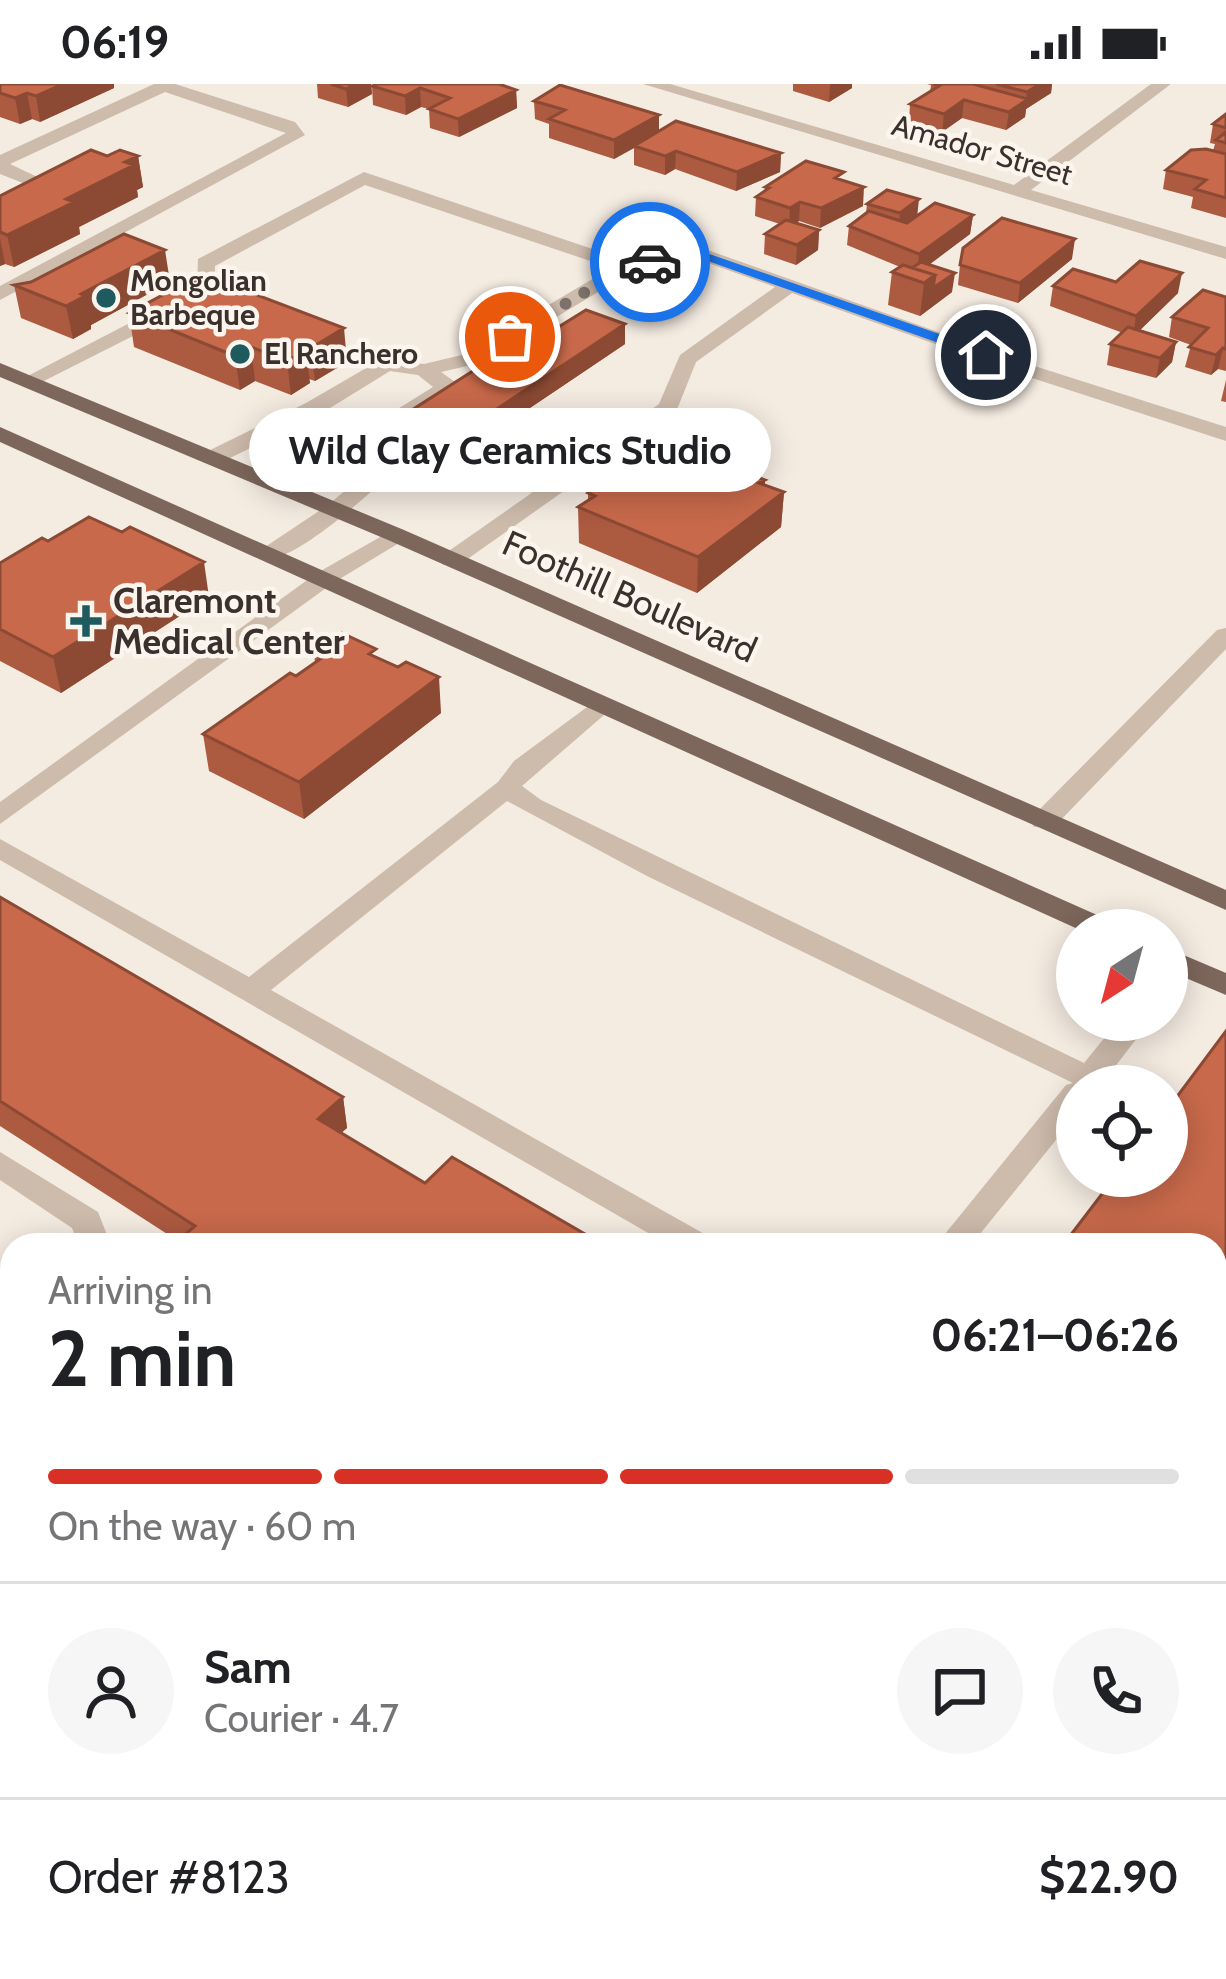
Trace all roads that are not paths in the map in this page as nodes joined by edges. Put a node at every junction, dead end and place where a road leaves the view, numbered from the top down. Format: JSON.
{"nodes":[{"id":1,"x":652,"y":84,"type":"edge"},
{"id":2,"x":1162,"y":84,"type":"edge"},
{"id":3,"x":0,"y":164,"type":"edge"},
{"id":4,"x":1016,"y":192,"type":"junction"},
{"id":5,"x":0,"y":220,"type":"edge"},
{"id":6,"x":1226,"y":253,"type":"edge"},
{"id":7,"x":627,"y":267,"type":"junction"},
{"id":8,"x":789,"y":286,"type":"junction"},
{"id":9,"x":0,"y":294,"type":"edge"},
{"id":10,"x":0,"y":369,"type":"edge"},
{"id":11,"x":424,"y":370,"type":"junction"},
{"id":12,"x":29,"y":381,"type":"junction"},
{"id":13,"x":0,"y":434,"type":"edge"},
{"id":14,"x":1226,"y":434,"type":"edge"},
{"id":15,"x":212,"y":458,"type":"junction"},
{"id":16,"x":336,"y":510,"type":"junction"},
{"id":17,"x":396,"y":535,"type":"junction"},
{"id":18,"x":270,"y":554,"type":"junction"},
{"id":19,"x":452,"y":560,"type":"junction"},
{"id":20,"x":325,"y":578,"type":"junction"},
{"id":21,"x":1226,"y":635,"type":"edge"},
{"id":22,"x":602,"y":704,"type":"junction"},
{"id":23,"x":507,"y":788,"type":"junction"},
{"id":24,"x":0,"y":814,"type":"edge"},
{"id":25,"x":1045,"y":821,"type":"junction"},
{"id":26,"x":0,"y":848,"type":"edge"},
{"id":27,"x":1226,"y":901,"type":"edge"},
{"id":28,"x":1058,"y":909,"type":"edge"},
{"id":29,"x":1188,"y":973,"type":"edge"},
{"id":30,"x":1226,"y":985,"type":"edge"},
{"id":31,"x":250,"y":991,"type":"junction"},
{"id":32,"x":1119,"y":1041,"type":"edge"},
{"id":33,"x":1100,"y":1065,"type":"edge"},
{"id":34,"x":1056,"y":1072,"type":"edge"},
{"id":35,"x":1056,"y":1119,"type":"edge"},
{"id":36,"x":0,"y":1164,"type":"edge"},
{"id":37,"x":90,"y":1233,"type":"edge"},
{"id":38,"x":675,"y":1233,"type":"edge"},
{"id":39,"x":962,"y":1233,"type":"edge"}],
"edges":[{"from":1,"to":4,"type":"street","name":"Amador Street"},
{"from":2,"to":4,"type":"street"},
{"from":3,"to":5,"type":"street"},
{"from":3,"to":9,"type":"street"},
{"from":4,"to":6,"type":"street","name":"Amador Street"},
{"from":7,"to":8,"type":"street"},
{"from":7,"to":11,"type":"street"},
{"from":7,"to":12,"type":"street"},
{"from":8,"to":14,"type":"street"},
{"from":8,"to":19,"type":"street"},
{"from":10,"to":12,"type":"main road","name":"Foothill Boulevard"},
{"from":11,"to":15,"type":"street"},
{"from":11,"to":16,"type":"street"},
{"from":12,"to":15,"type":"main road","name":"Foothill Boulevard"},
{"from":13,"to":18,"type":"main road"},
{"from":15,"to":16,"type":"main road","name":"Foothill Boulevard"},
{"from":16,"to":17,"type":"main road","name":"Foothill Boulevard"},
{"from":16,"to":18,"type":"street"},
{"from":17,"to":19,"type":"main road","name":"Foothill Boulevard"},
{"from":17,"to":20,"type":"street"},
{"from":18,"to":20,"type":"main road"},
{"from":19,"to":25,"type":"main road","name":"Foothill Boulevard"},
{"from":20,"to":22,"type":"main road"},
{"from":20,"to":24,"type":"street"},
{"from":21,"to":25,"type":"street"},
{"from":22,"to":23,"type":"street"},
{"from":22,"to":28,"type":"main road"},
{"from":23,"to":31,"type":"street"},
{"from":23,"to":34,"type":"street"},
{"from":25,"to":27,"type":"main road","name":"Foothill Boulevard"},
{"from":26,"to":31,"type":"street"},
{"from":29,"to":30,"type":"main road"},
{"from":31,"to":38,"type":"street"},
{"from":32,"to":33,"type":"street"},
{"from":35,"to":39,"type":"street"},
{"from":36,"to":37,"type":"street"}]}
